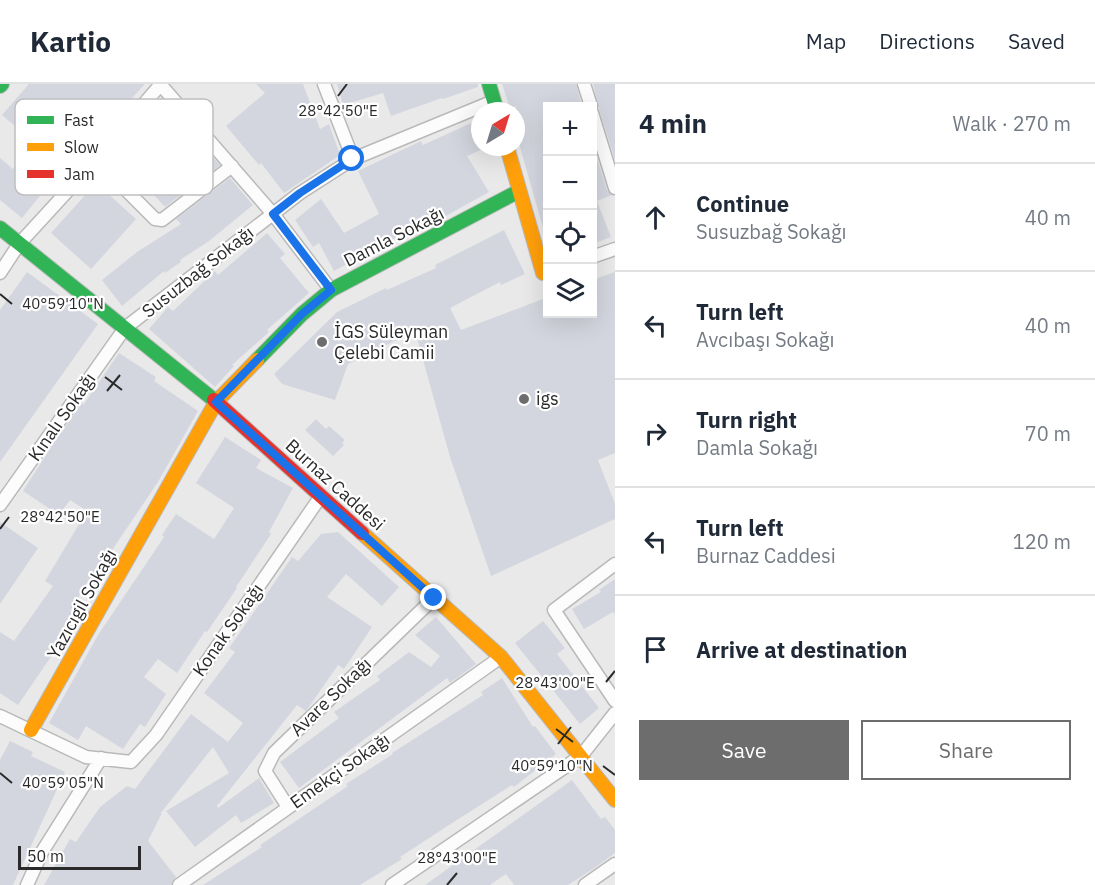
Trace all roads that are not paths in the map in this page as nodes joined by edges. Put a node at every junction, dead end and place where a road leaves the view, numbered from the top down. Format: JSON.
{"nodes":[{"id":1,"x":160,"y":84,"type":"edge"},
{"id":2,"x":324,"y":84,"type":"edge"},
{"id":3,"x":489,"y":84,"type":"edge"},
{"id":4,"x":584,"y":84,"type":"edge"},
{"id":5,"x":147,"y":99,"type":"edge"},
{"id":6,"x":173,"y":99,"type":"edge"},
{"id":7,"x":494,"y":102,"type":"edge"},
{"id":8,"x":590,"y":102,"type":"edge"},
{"id":9,"x":471,"y":115,"type":"edge"},
{"id":10,"x":597,"y":129,"type":"edge"},
{"id":11,"x":213,"y":144,"type":"edge"},
{"id":12,"x":509,"y":156,"type":"edge"},
{"id":13,"x":352,"y":159,"type":"junction"},
{"id":14,"x":232,"y":166,"type":"junction"},
{"id":15,"x":213,"y":181,"type":"edge"},
{"id":16,"x":615,"y":188,"type":"edge"},
{"id":17,"x":519,"y":191,"type":"junction"},
{"id":18,"x":64,"y":195,"type":"edge"},
{"id":19,"x":131,"y":195,"type":"edge"},
{"id":20,"x":194,"y":195,"type":"edge"},
{"id":21,"x":273,"y":214,"type":"junction"},
{"id":22,"x":0,"y":228,"type":"edge"},
{"id":23,"x":19,"y":244,"type":"junction"},
{"id":24,"x":615,"y":249,"type":"edge"},
{"id":25,"x":597,"y":255,"type":"edge"},
{"id":26,"x":543,"y":267,"type":"edge"},
{"id":27,"x":0,"y":273,"type":"edge"},
{"id":28,"x":331,"y":290,"type":"junction"},
{"id":29,"x":125,"y":328,"type":"junction"},
{"id":30,"x":216,"y":402,"type":"junction"},
{"id":31,"x":321,"y":496,"type":"junction"},
{"id":32,"x":0,"y":505,"type":"edge"},
{"id":33,"x":615,"y":564,"type":"edge"},
{"id":34,"x":434,"y":598,"type":"junction"},
{"id":35,"x":501,"y":657,"type":"junction"},
{"id":36,"x":615,"y":701,"type":"edge"},
{"id":37,"x":615,"y":713,"type":"edge"},
{"id":38,"x":1,"y":718,"type":"edge"},
{"id":39,"x":31,"y":730,"type":"junction"},
{"id":40,"x":581,"y":756,"type":"junction"},
{"id":41,"x":101,"y":758,"type":"junction"},
{"id":42,"x":615,"y":800,"type":"edge"},
{"id":43,"x":288,"y":807,"type":"junction"},
{"id":44,"x":615,"y":864,"type":"edge"},
{"id":45,"x":27,"y":885,"type":"edge"},
{"id":46,"x":179,"y":885,"type":"edge"},
{"id":47,"x":392,"y":885,"type":"edge"},
{"id":48,"x":585,"y":885,"type":"edge"}],
"edges":[{"from":1,"to":5,"type":"street"},
{"from":1,"to":6,"type":"street"},
{"from":2,"to":13,"type":"street"},
{"from":3,"to":7,"type":"main road"},
{"from":4,"to":8,"type":"street"},
{"from":9,"to":13,"type":"street","name":"Susuzbağ Sokağı"},
{"from":10,"to":16,"type":"street"},
{"from":11,"to":14,"type":"street"},
{"from":12,"to":17,"type":"main road"},
{"from":13,"to":21,"type":"street","name":"Susuzbağ Sokağı"},
{"from":14,"to":15,"type":"street"},
{"from":14,"to":21,"type":"street"},
{"from":17,"to":26,"type":"main road"},
{"from":17,"to":28,"type":"main road","name":"Damla Sokağı"},
{"from":18,"to":23,"type":"street"},
{"from":19,"to":20,"type":"street"},
{"from":21,"to":28,"type":"street"},
{"from":21,"to":29,"type":"street","name":"Susuzbağ Sokağı"},
{"from":22,"to":23,"type":"main road","name":"Burnaz Caddesi"},
{"from":23,"to":27,"type":"street"},
{"from":23,"to":29,"type":"main road","name":"Burnaz Caddesi"},
{"from":24,"to":25,"type":"street"},
{"from":28,"to":30,"type":"main road","name":"Damla Sokağı"},
{"from":29,"to":30,"type":"main road","name":"Burnaz Caddesi"},
{"from":29,"to":32,"type":"street","name":"Kınalı Sokağı"},
{"from":30,"to":31,"type":"main road","name":"Burnaz Caddesi"},
{"from":30,"to":39,"type":"main road","name":"Yazıcıgil Sokağı"},
{"from":31,"to":34,"type":"main road","name":"Burnaz Caddesi"},
{"from":31,"to":41,"type":"street","name":"Konak Sokağı"},
{"from":33,"to":36,"type":"street"},
{"from":34,"to":35,"type":"main road","name":"Burnaz Caddesi"},
{"from":34,"to":43,"type":"street","name":"Avare Sokağı"},
{"from":35,"to":40,"type":"main road","name":"Burnaz Caddesi"},
{"from":35,"to":43,"type":"street","name":"Emekçi Sokağı"},
{"from":37,"to":40,"type":"street"},
{"from":38,"to":39,"type":"street"},
{"from":39,"to":41,"type":"street"},
{"from":40,"to":42,"type":"main road","name":"Burnaz Caddesi"},
{"from":40,"to":47,"type":"street"},
{"from":41,"to":45,"type":"street"},
{"from":43,"to":46,"type":"street","name":"Emekçi Sokağı"},
{"from":44,"to":48,"type":"street"}]}
